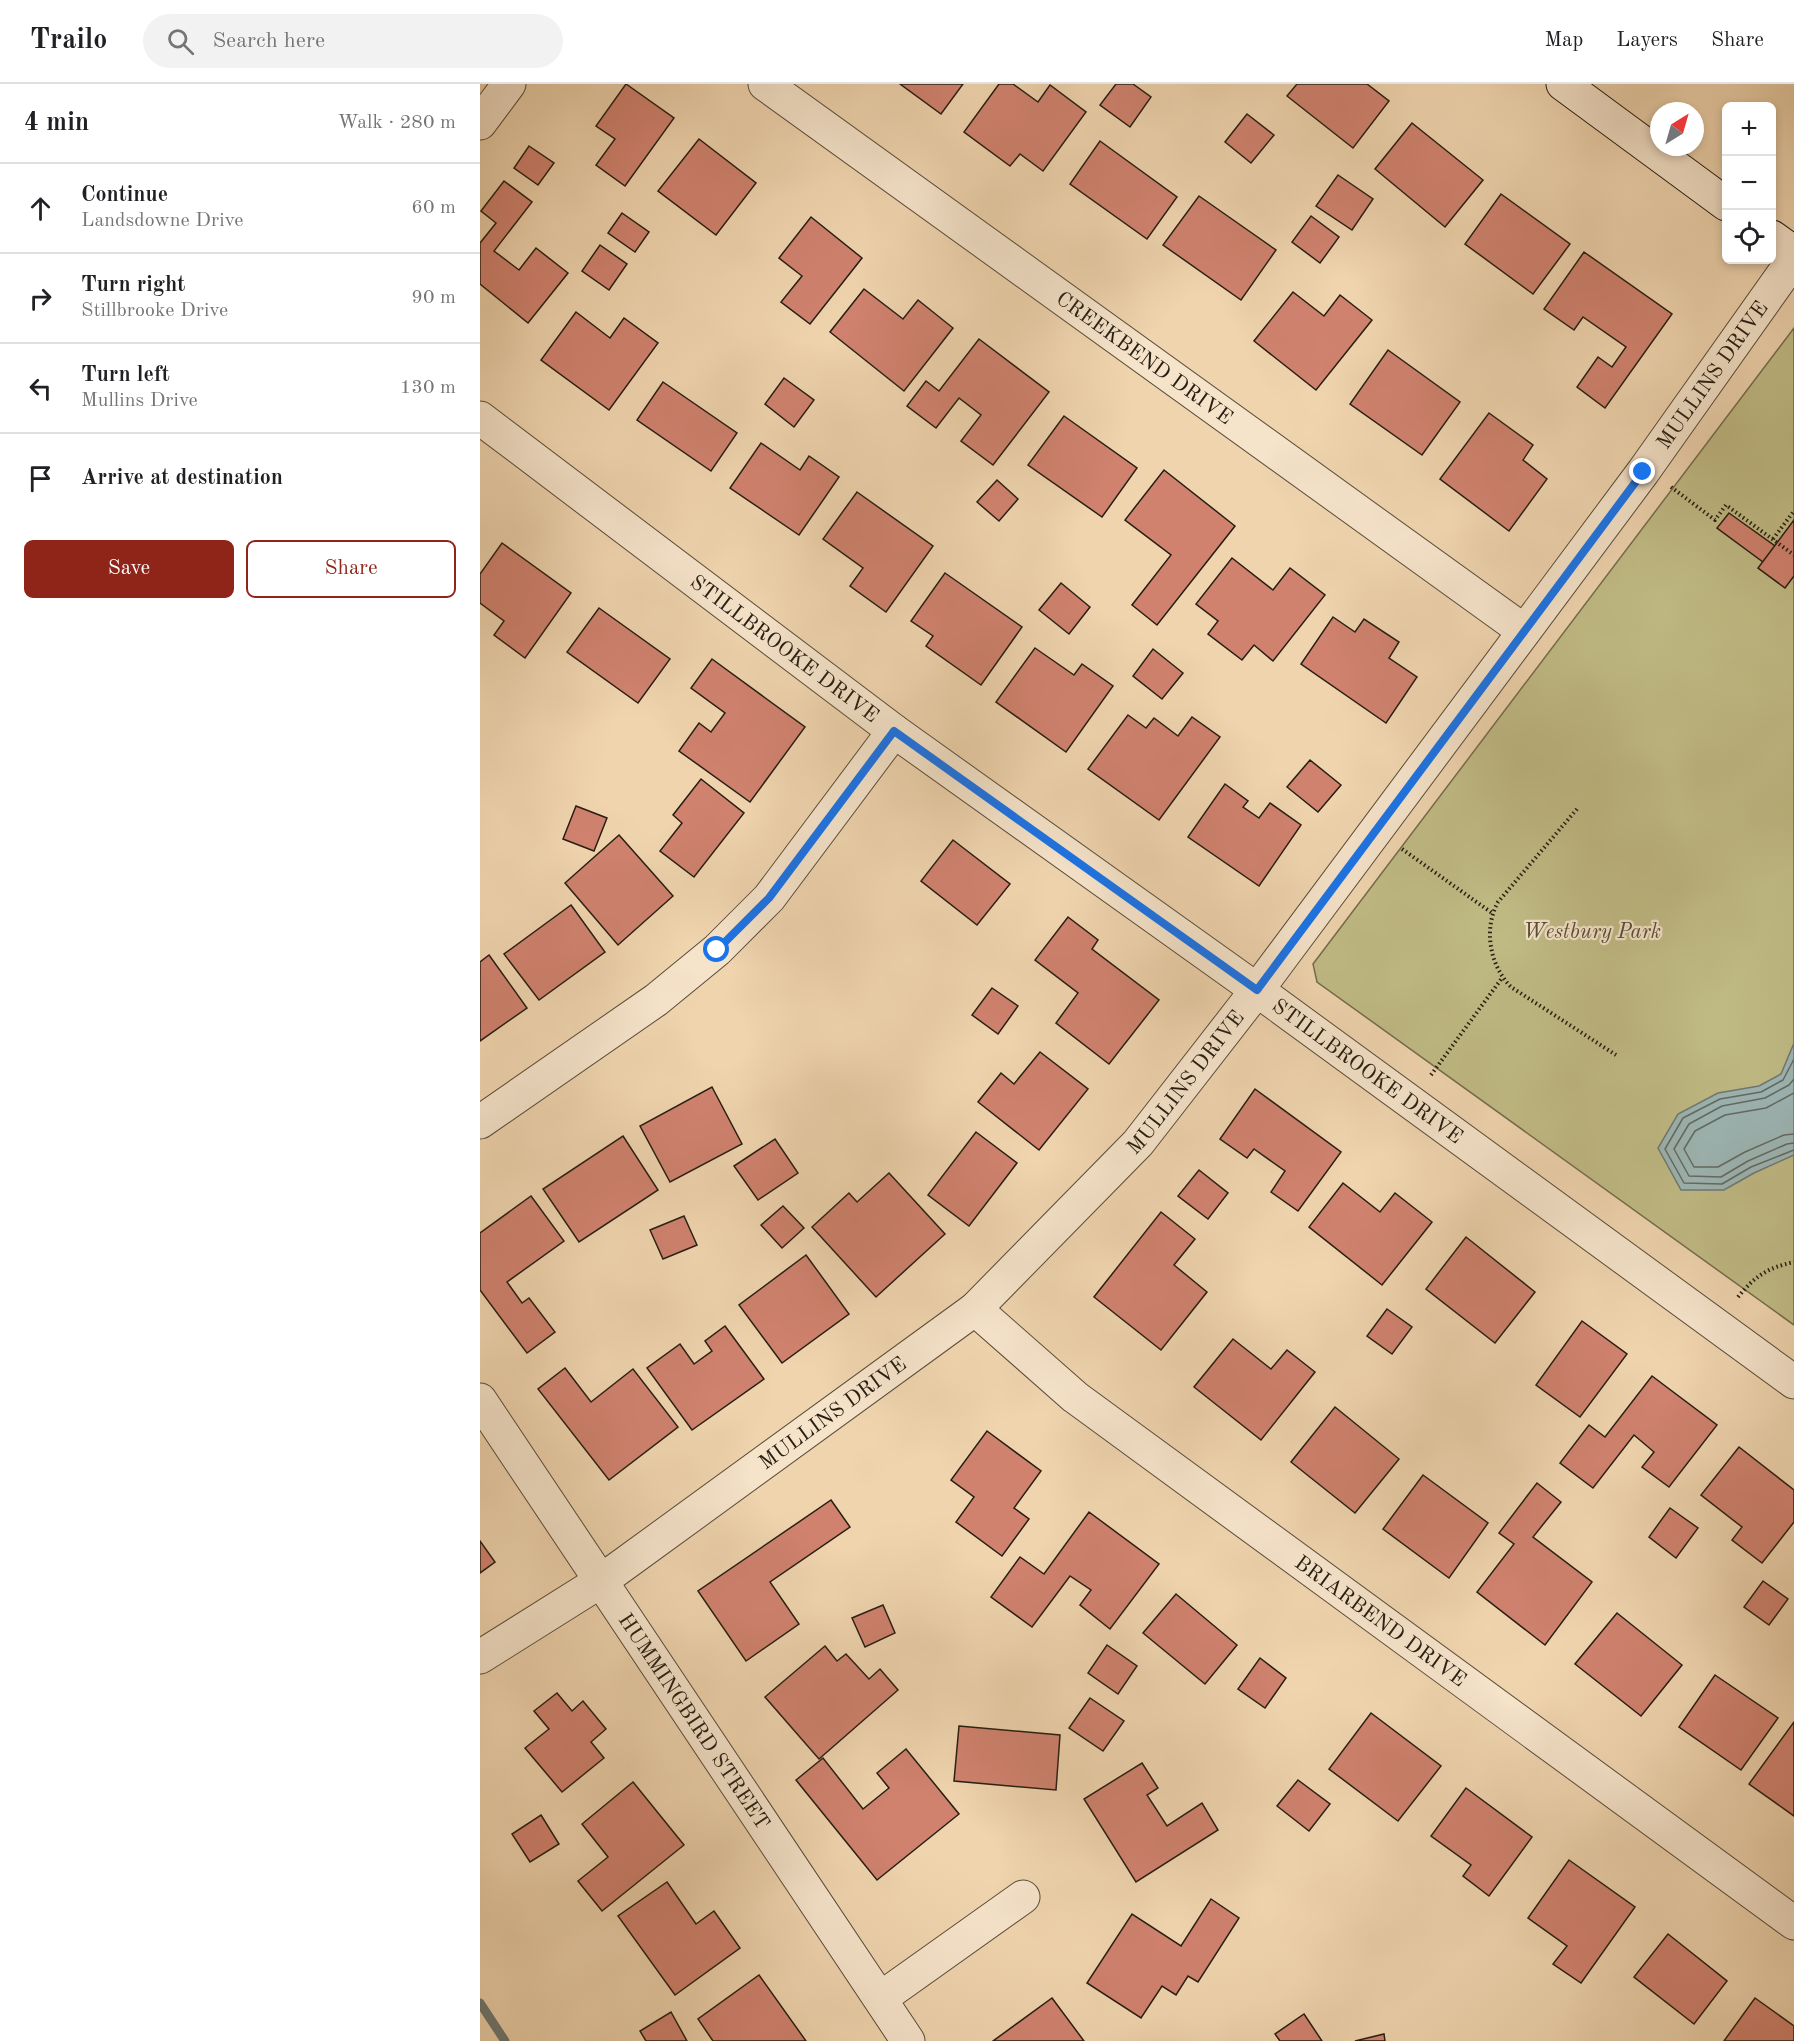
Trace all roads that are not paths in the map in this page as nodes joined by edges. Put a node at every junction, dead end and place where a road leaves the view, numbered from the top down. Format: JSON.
{"nodes":[{"id":1,"x":509,"y":84,"type":"edge"},
{"id":2,"x":765,"y":84,"type":"edge"},
{"id":3,"x":1563,"y":84,"type":"edge"},
{"id":4,"x":480,"y":123,"type":"edge"},
{"id":5,"x":1722,"y":201,"type":"edge"},
{"id":6,"x":1776,"y":240,"type":"edge"},
{"id":7,"x":1794,"y":254,"type":"edge"},
{"id":8,"x":1794,"y":259,"type":"edge"},
{"id":9,"x":480,"y":418,"type":"edge"},
{"id":10,"x":1524,"y":631,"type":"junction"},
{"id":11,"x":894,"y":731,"type":"junction"},
{"id":12,"x":1257,"y":990,"type":"junction"},
{"id":13,"x":480,"y":1122,"type":"edge"},
{"id":14,"x":975,"y":1309,"type":"junction"},
{"id":15,"x":1794,"y":1382,"type":"edge"},
{"id":16,"x":480,"y":1400,"type":"edge"},
{"id":17,"x":601,"y":1581,"type":"junction"},
{"id":18,"x":480,"y":1657,"type":"edge"},
{"id":19,"x":1023,"y":1897,"type":"dead end"},
{"id":20,"x":1794,"y":1923,"type":"edge"},
{"id":21,"x":881,"y":1998,"type":"junction"},
{"id":22,"x":908,"y":2041,"type":"edge"}],
"edges":[{"from":1,"to":4,"type":"street"},
{"from":2,"to":10,"type":"street","name":"CREEKBEND DRIVE"},
{"from":3,"to":5,"type":"street"},
{"from":6,"to":7,"type":"street"},
{"from":8,"to":10,"type":"street","name":"MULLINS DRIVE"},
{"from":9,"to":11,"type":"street","name":"STILLBROOKE DRIVE"},
{"from":10,"to":12,"type":"street","name":"MULLINS DRIVE"},
{"from":11,"to":12,"type":"street","name":"STILLBROOKE DRIVE"},
{"from":11,"to":13,"type":"street"},
{"from":12,"to":14,"type":"street","name":"MULLINS DRIVE"},
{"from":12,"to":15,"type":"street","name":"STILLBROOKE DRIVE"},
{"from":14,"to":17,"type":"street","name":"MULLINS DRIVE"},
{"from":14,"to":20,"type":"street","name":"BRIARBEND DRIVE"},
{"from":16,"to":17,"type":"street","name":"HUMMINGBIRD STREET"},
{"from":17,"to":18,"type":"street","name":"MULLINS DRIVE"},
{"from":17,"to":21,"type":"street","name":"HUMMINGBIRD STREET"},
{"from":19,"to":21,"type":"street"},
{"from":21,"to":22,"type":"street","name":"HUMMINGBIRD STREET"}]}
